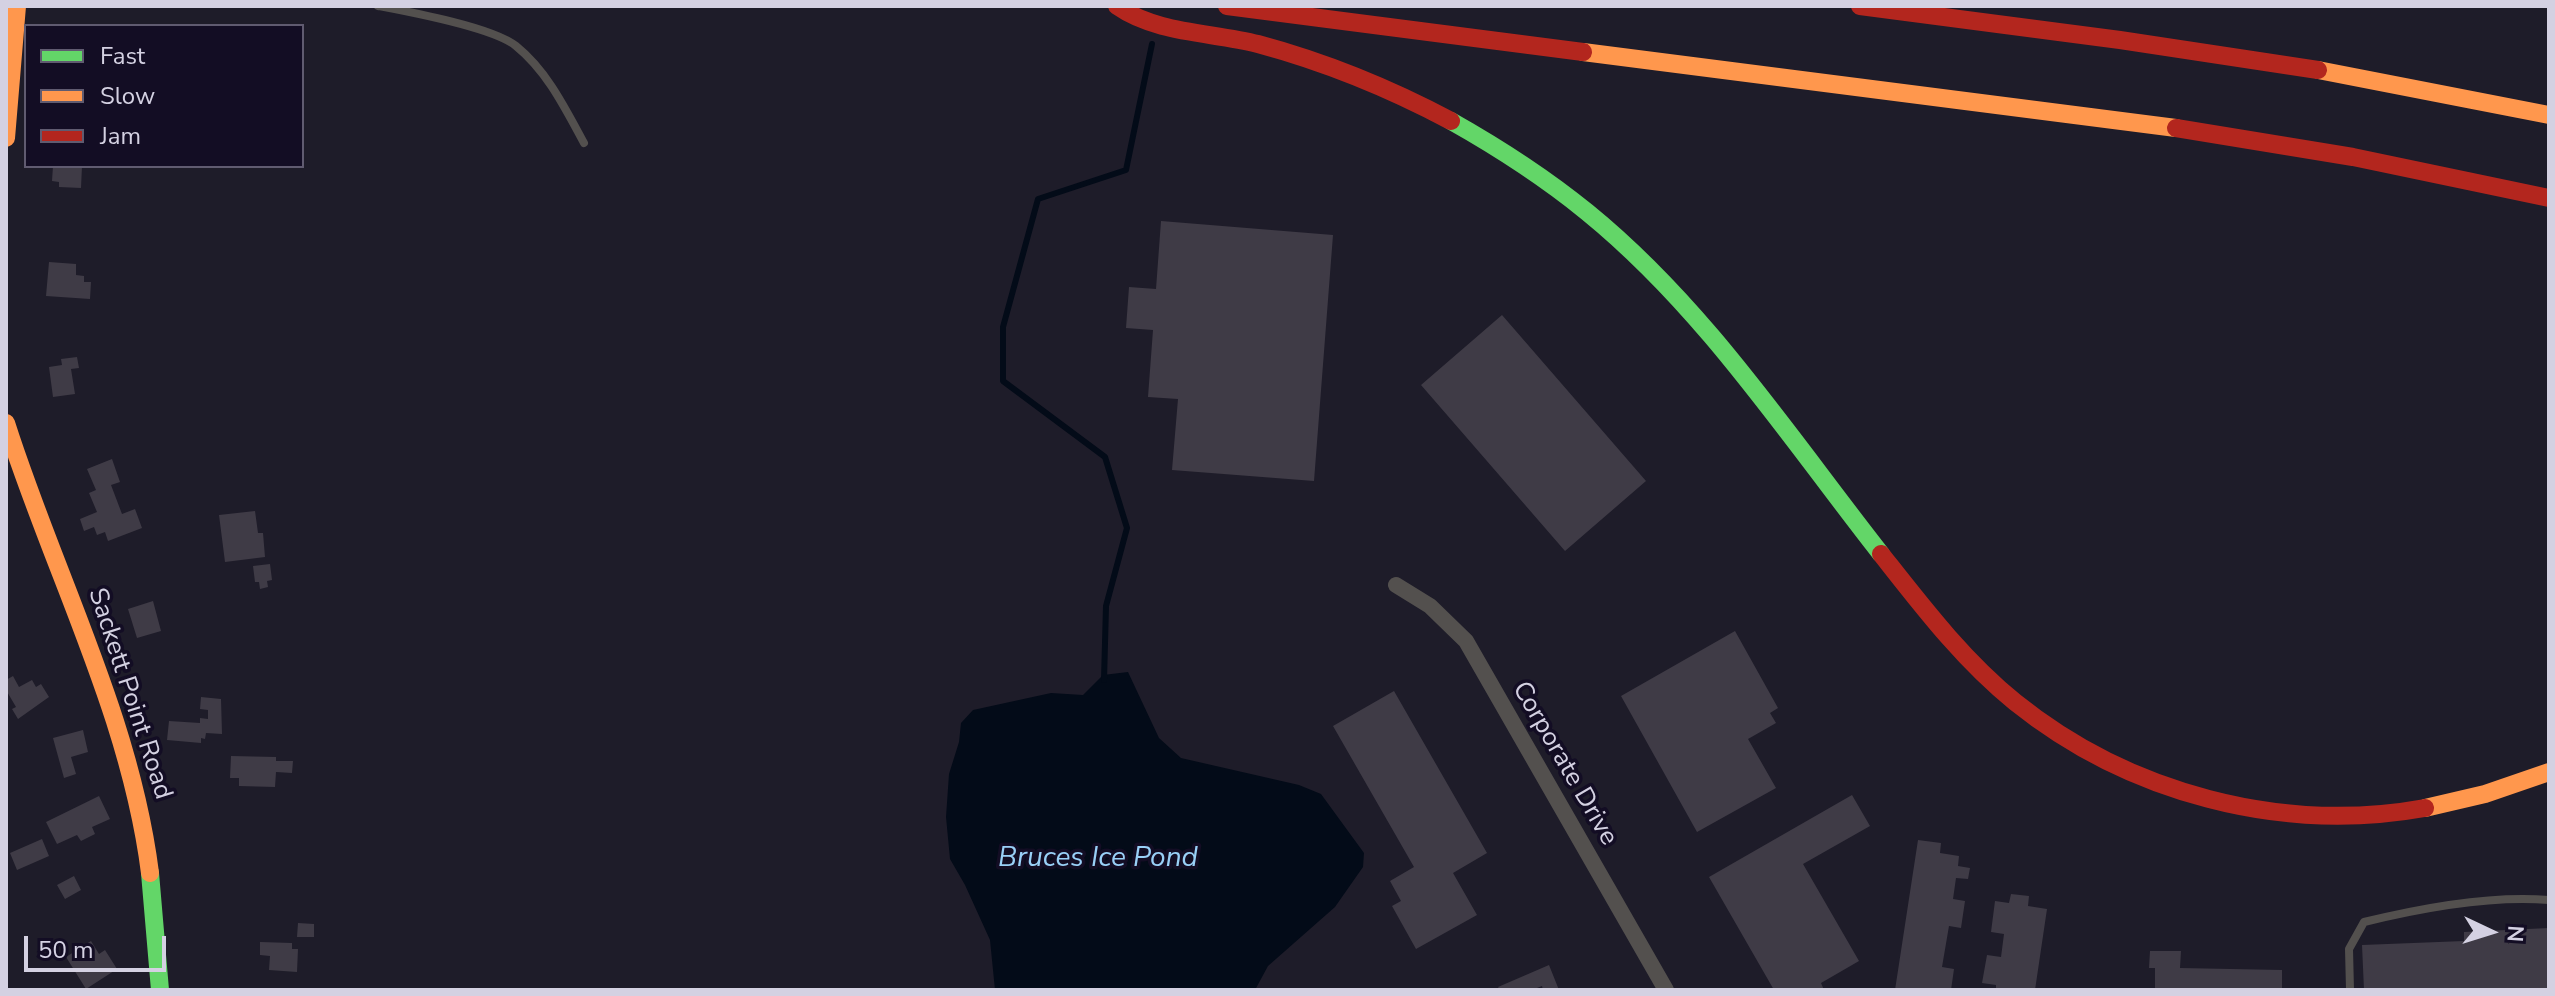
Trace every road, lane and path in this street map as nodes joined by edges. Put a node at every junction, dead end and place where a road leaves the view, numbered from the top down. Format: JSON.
{"nodes":[{"id":1,"x":17,"y":6,"type":"edge"},
{"id":2,"x":378,"y":6,"type":"edge"},
{"id":3,"x":1117,"y":6,"type":"edge"},
{"id":4,"x":1227,"y":6,"type":"edge"},
{"id":5,"x":1860,"y":6,"type":"edge"},
{"id":6,"x":2549,"y":115,"type":"edge"},
{"id":7,"x":6,"y":138,"type":"edge"},
{"id":8,"x":584,"y":143,"type":"dead end"},
{"id":9,"x":2549,"y":198,"type":"edge"},
{"id":10,"x":6,"y":423,"type":"edge"},
{"id":11,"x":1396,"y":585,"type":"dead end"},
{"id":12,"x":2549,"y":772,"type":"edge"},
{"id":13,"x":2549,"y":900,"type":"edge"},
{"id":14,"x":160,"y":990,"type":"edge"},
{"id":15,"x":1666,"y":990,"type":"edge"},
{"id":16,"x":2350,"y":990,"type":"edge"}],
"edges":[{"from":1,"to":7,"type":"main road"},
{"from":2,"to":8,"type":"lane"},
{"from":3,"to":12,"type":"main road"},
{"from":4,"to":9,"type":"main road"},
{"from":5,"to":6,"type":"main road"},
{"from":10,"to":14,"type":"main road","name":"Sackett Point Road"},
{"from":11,"to":15,"type":"street","name":"Corporate Drive"},
{"from":13,"to":16,"type":"lane"}]}
